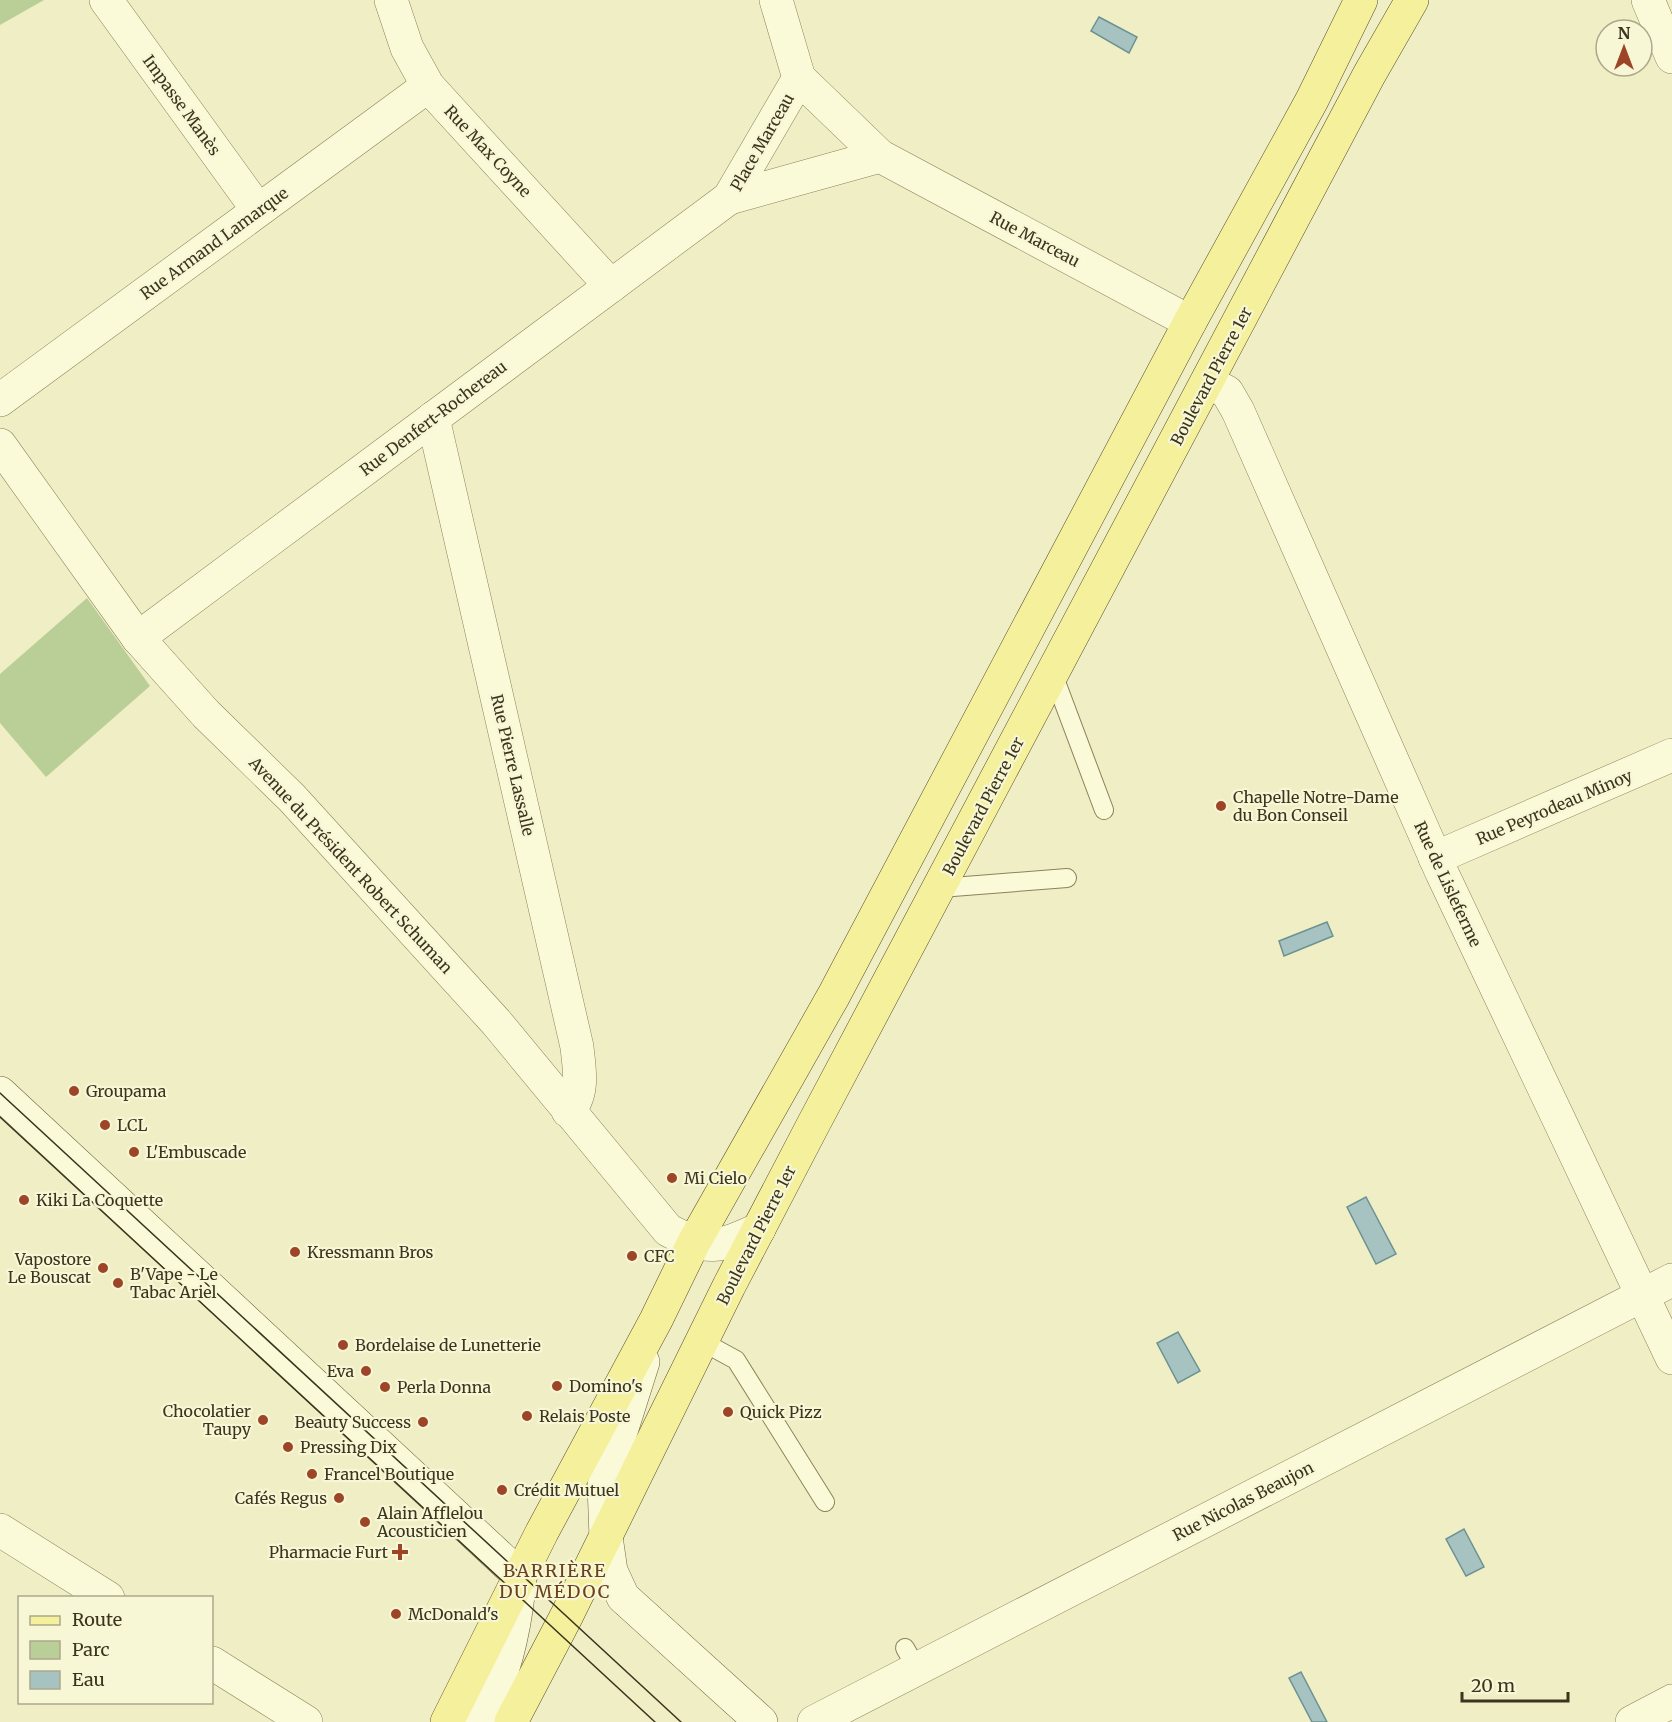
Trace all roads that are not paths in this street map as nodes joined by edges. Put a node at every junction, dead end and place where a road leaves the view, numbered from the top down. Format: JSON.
{"nodes":[{"id":1,"x":106,"y":0,"type":"edge"},
{"id":2,"x":391,"y":0,"type":"edge"},
{"id":3,"x":776,"y":0,"type":"edge"},
{"id":4,"x":1361,"y":0,"type":"edge"},
{"id":5,"x":1412,"y":0,"type":"edge"},
{"id":6,"x":1648,"y":0,"type":"edge"},
{"id":7,"x":1672,"y":57,"type":"edge"},
{"id":8,"x":799,"y":78,"type":"junction"},
{"id":9,"x":428,"y":86,"type":"junction"},
{"id":10,"x":880,"y":156,"type":"junction"},
{"id":11,"x":729,"y":198,"type":"junction"},
{"id":12,"x":258,"y":210,"type":"junction"},
{"id":13,"x":611,"y":286,"type":"junction"},
{"id":14,"x":1190,"y":322,"type":"junction"},
{"id":15,"x":1208,"y":382,"type":"junction"},
{"id":16,"x":0,"y":400,"type":"edge"},
{"id":17,"x":433,"y":418,"type":"junction"},
{"id":18,"x":0,"y":445,"type":"edge"},
{"id":19,"x":138,"y":638,"type":"junction"},
{"id":20,"x":1053,"y":674,"type":"junction"},
{"id":21,"x":1672,"y":755,"type":"edge"},
{"id":22,"x":1104,"y":810,"type":"dead end"},
{"id":23,"x":1435,"y":858,"type":"junction"},
{"id":24,"x":1067,"y":878,"type":"dead end"},
{"id":25,"x":940,"y":888,"type":"junction"},
{"id":26,"x":0,"y":1094,"type":"edge"},
{"id":27,"x":568,"y":1111,"type":"junction"},
{"id":28,"x":759,"y":1229,"type":"junction"},
{"id":29,"x":693,"y":1244,"type":"junction"},
{"id":30,"x":1672,"y":1280,"type":"edge"},
{"id":31,"x":1641,"y":1296,"type":"junction"},
{"id":32,"x":656,"y":1320,"type":"junction"},
{"id":33,"x":703,"y":1342,"type":"junction"},
{"id":34,"x":1672,"y":1359,"type":"edge"},
{"id":35,"x":825,"y":1502,"type":"dead end"},
{"id":36,"x":0,"y":1530,"type":"edge"},
{"id":37,"x":606,"y":1537,"type":"junction"},
{"id":38,"x":520,"y":1576,"type":"junction"},
{"id":39,"x":105,"y":1596,"type":"edge"},
{"id":40,"x":623,"y":1597,"type":"junction"},
{"id":41,"x":566,"y":1617,"type":"junction"},
{"id":42,"x":213,"y":1664,"type":"edge"},
{"id":43,"x":1672,"y":1701,"type":"edge"},
{"id":44,"x":306,"y":1722,"type":"edge"},
{"id":45,"x":447,"y":1722,"type":"edge"},
{"id":46,"x":481,"y":1722,"type":"edge"},
{"id":47,"x":511,"y":1722,"type":"edge"},
{"id":48,"x":761,"y":1722,"type":"edge"},
{"id":49,"x":814,"y":1722,"type":"edge"},
{"id":50,"x":1632,"y":1722,"type":"edge"}],
"edges":[{"from":1,"to":12,"type":"street","name":"Impasse Manès"},
{"from":2,"to":9,"type":"street","name":"Rue Max Coyne"},
{"from":3,"to":8,"type":"street"},
{"from":4,"to":14,"type":"main road"},
{"from":5,"to":15,"type":"main road","name":"Boulevard Pierre 1er"},
{"from":6,"to":7,"type":"street"},
{"from":8,"to":10,"type":"street","name":"Place Marceau"},
{"from":8,"to":11,"type":"street","name":"Place Marceau"},
{"from":9,"to":12,"type":"street","name":"Rue Armand Lamarque"},
{"from":9,"to":13,"type":"street","name":"Rue Max Coyne"},
{"from":10,"to":11,"type":"street","name":"Place Marceau"},
{"from":10,"to":14,"type":"street","name":"Rue Marceau"},
{"from":11,"to":13,"type":"street","name":"Rue Denfert-Rochereau"},
{"from":12,"to":16,"type":"street","name":"Rue Armand Lamarque"},
{"from":13,"to":17,"type":"street","name":"Rue Denfert-Rochereau"},
{"from":14,"to":29,"type":"main road"},
{"from":15,"to":20,"type":"main road","name":"Boulevard Pierre 1er"},
{"from":15,"to":23,"type":"street","name":"Rue de Lisleferme"},
{"from":17,"to":19,"type":"street","name":"Rue Denfert-Rochereau"},
{"from":17,"to":27,"type":"street","name":"Rue Pierre Lassalle"},
{"from":18,"to":19,"type":"street","name":"Avenue du Président Robert Schuman"},
{"from":19,"to":27,"type":"street","name":"Avenue du Président Robert Schuman"},
{"from":20,"to":22,"type":"lane"},
{"from":20,"to":25,"type":"main road","name":"Boulevard Pierre 1er"},
{"from":21,"to":23,"type":"street","name":"Rue Peyrodeau Minoy"},
{"from":23,"to":31,"type":"street","name":"Rue de Lisleferme"},
{"from":24,"to":25,"type":"lane"},
{"from":25,"to":28,"type":"main road","name":"Boulevard Pierre 1er"},
{"from":26,"to":38,"type":"street"},
{"from":27,"to":29,"type":"street","name":"Avenue du Président Robert Schuman"},
{"from":28,"to":29,"type":"street"},
{"from":28,"to":33,"type":"main road","name":"Boulevard Pierre 1er"},
{"from":29,"to":32,"type":"main road"},
{"from":30,"to":31,"type":"street","name":"Rue Nicolas Beaujon"},
{"from":31,"to":34,"type":"street","name":"Rue de Lisleferme"},
{"from":31,"to":49,"type":"street","name":"Rue Nicolas Beaujon"},
{"from":32,"to":37,"type":"street"},
{"from":32,"to":38,"type":"main road"},
{"from":33,"to":35,"type":"lane"},
{"from":33,"to":37,"type":"main road","name":"Boulevard Pierre 1er"},
{"from":36,"to":39,"type":"street"},
{"from":37,"to":40,"type":"street"},
{"from":37,"to":41,"type":"main road","name":"Boulevard Pierre 1er"},
{"from":38,"to":45,"type":"main road"},
{"from":38,"to":46,"type":"street"},
{"from":40,"to":41,"type":"street"},
{"from":40,"to":48,"type":"street"},
{"from":41,"to":47,"type":"main road","name":"Boulevard Pierre 1er"},
{"from":42,"to":44,"type":"street"},
{"from":43,"to":50,"type":"street"}]}
